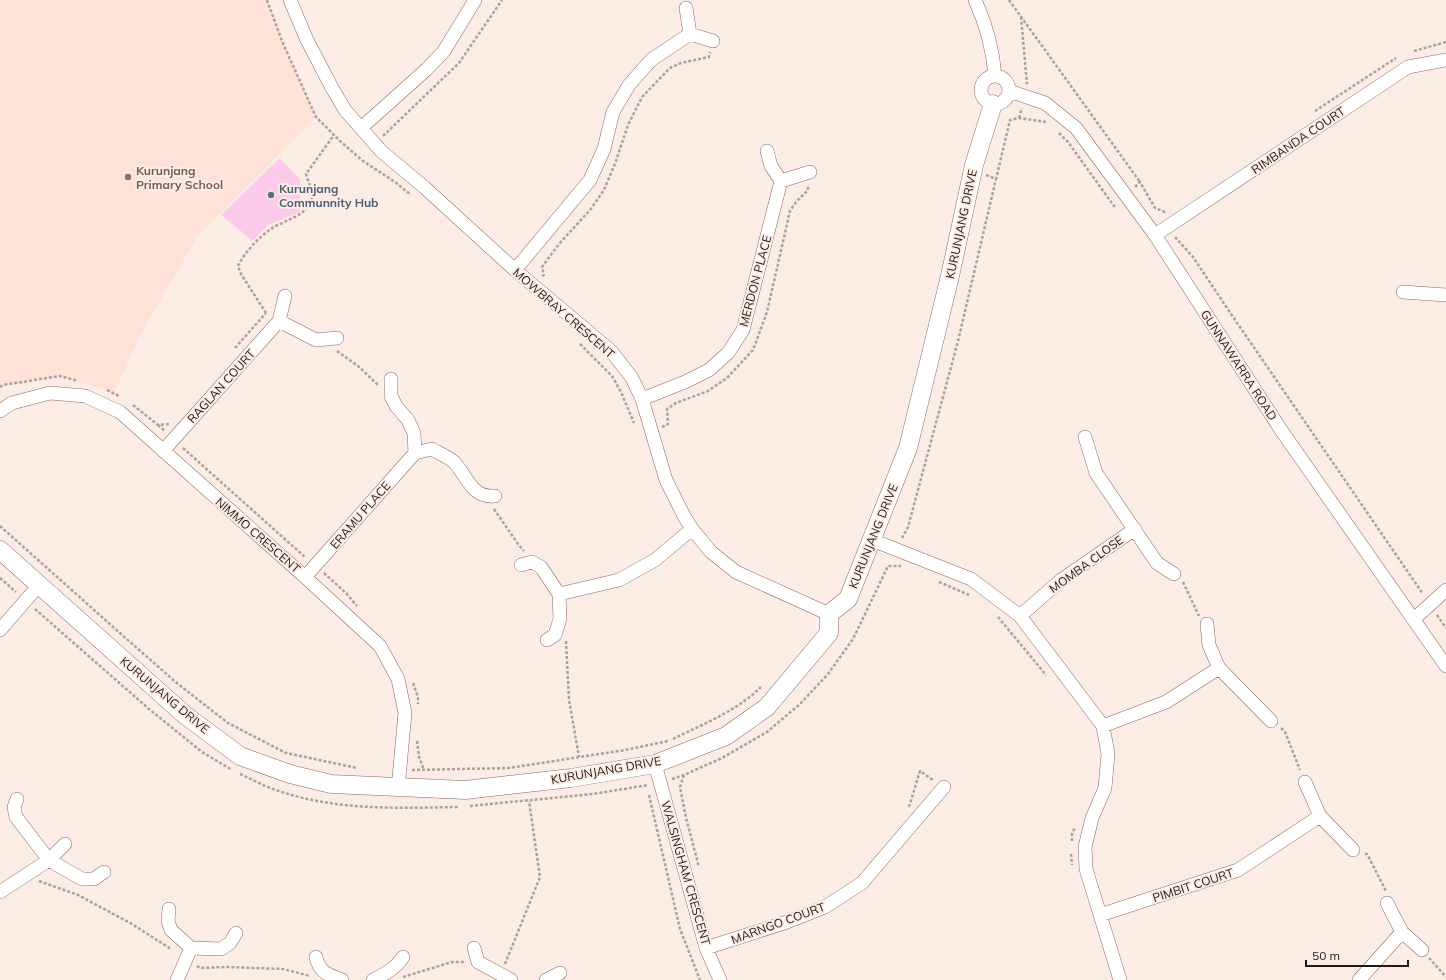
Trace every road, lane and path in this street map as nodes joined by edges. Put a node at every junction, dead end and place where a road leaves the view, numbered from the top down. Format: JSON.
{"nodes":[{"id":1,"x":267,"y":0,"type":"edge"},
{"id":2,"x":290,"y":0,"type":"edge"},
{"id":3,"x":475,"y":0,"type":"edge"},
{"id":4,"x":502,"y":0,"type":"edge"},
{"id":5,"x":975,"y":0,"type":"edge"},
{"id":6,"x":1009,"y":0,"type":"edge"},
{"id":7,"x":686,"y":8,"type":"dead end"},
{"id":8,"x":1021,"y":17,"type":"junction"},
{"id":9,"x":690,"y":34,"type":"junction"},
{"id":10,"x":714,"y":41,"type":"joint"},
{"id":11,"x":1446,"y":42,"type":"edge"},
{"id":12,"x":1412,"y":52,"type":"dead end"},
{"id":13,"x":1400,"y":57,"type":"dead end"},
{"id":14,"x":1446,"y":60,"type":"edge"},
{"id":15,"x":995,"y":76,"type":"junction"},
{"id":16,"x":1009,"y":91,"type":"junction"},
{"id":17,"x":1024,"y":96,"type":"junction"},
{"id":18,"x":993,"y":104,"type":"junction"},
{"id":19,"x":1314,"y":112,"type":"dead end"},
{"id":20,"x":1019,"y":118,"type":"junction"},
{"id":21,"x":1049,"y":122,"type":"dead end"},
{"id":22,"x":361,"y":128,"type":"junction"},
{"id":23,"x":1058,"y":132,"type":"dead end"},
{"id":24,"x":334,"y":135,"type":"junction"},
{"id":25,"x":374,"y":143,"type":"junction"},
{"id":26,"x":767,"y":152,"type":"dead end"},
{"id":27,"x":363,"y":161,"type":"junction"},
{"id":28,"x":973,"y":169,"type":"junction"},
{"id":29,"x":810,"y":172,"type":"dead end"},
{"id":30,"x":996,"y":179,"type":"junction"},
{"id":31,"x":781,"y":181,"type":"junction"},
{"id":32,"x":1140,"y":182,"type":"junction"},
{"id":33,"x":1125,"y":195,"type":"junction"},
{"id":34,"x":412,"y":196,"type":"dead end"},
{"id":35,"x":1171,"y":208,"type":"dead end"},
{"id":36,"x":1165,"y":212,"type":"junction"},
{"id":37,"x":1168,"y":226,"type":"junction"},
{"id":38,"x":1155,"y":235,"type":"junction"},
{"id":39,"x":515,"y":270,"type":"junction"},
{"id":40,"x":533,"y":286,"type":"junction"},
{"id":41,"x":1403,"y":292,"type":"dead end"},
{"id":42,"x":1446,"y":295,"type":"edge"},
{"id":43,"x":285,"y":296,"type":"dead end"},
{"id":44,"x":266,"y":313,"type":"junction"},
{"id":45,"x":278,"y":322,"type":"junction"},
{"id":46,"x":337,"y":338,"type":"dead end"},
{"id":47,"x":321,"y":339,"type":"junction"},
{"id":48,"x":576,"y":340,"type":"dead end"},
{"id":49,"x":235,"y":348,"type":"dead end"},
{"id":50,"x":391,"y":379,"type":"dead end"},
{"id":51,"x":80,"y":382,"type":"dead end"},
{"id":52,"x":0,"y":387,"type":"edge"},
{"id":53,"x":101,"y":388,"type":"dead end"},
{"id":54,"x":120,"y":396,"type":"dead end"},
{"id":55,"x":642,"y":399,"type":"junction"},
{"id":56,"x":394,"y":402,"type":"junction"},
{"id":57,"x":132,"y":404,"type":"dead end"},
{"id":58,"x":0,"y":411,"type":"edge"},
{"id":59,"x":173,"y":419,"type":"dead end"},
{"id":60,"x":636,"y":428,"type":"dead end"},
{"id":61,"x":1085,"y":437,"type":"dead end"},
{"id":62,"x":163,"y":451,"type":"junction"},
{"id":63,"x":415,"y":452,"type":"junction"},
{"id":64,"x":491,"y":497,"type":"joint"},
{"id":65,"x":0,"y":526,"type":"edge"},
{"id":66,"x":692,"y":529,"type":"junction"},
{"id":67,"x":1135,"y":529,"type":"junction"},
{"id":68,"x":872,"y":540,"type":"junction"},
{"id":69,"x":0,"y":550,"type":"edge"},
{"id":70,"x":896,"y":550,"type":"junction"},
{"id":71,"x":526,"y":563,"type":"joint"},
{"id":72,"x":888,"y":566,"type":"junction"},
{"id":73,"x":902,"y":566,"type":"dead end"},
{"id":74,"x":1174,"y":574,"type":"joint"},
{"id":75,"x":305,"y":577,"type":"junction"},
{"id":76,"x":0,"y":578,"type":"edge"},
{"id":77,"x":936,"y":581,"type":"dead end"},
{"id":78,"x":40,"y":584,"type":"junction"},
{"id":79,"x":1446,"y":590,"type":"edge"},
{"id":80,"x":559,"y":594,"type":"junction"},
{"id":81,"x":975,"y":599,"type":"dead end"},
{"id":82,"x":26,"y":601,"type":"junction"},
{"id":83,"x":1430,"y":605,"type":"junction"},
{"id":84,"x":829,"y":614,"type":"junction"},
{"id":85,"x":997,"y":616,"type":"dead end"},
{"id":86,"x":1020,"y":616,"type":"junction"},
{"id":87,"x":560,"y":619,"type":"junction"},
{"id":88,"x":1414,"y":619,"type":"junction"},
{"id":89,"x":1207,"y":624,"type":"joint"},
{"id":90,"x":1446,"y":628,"type":"edge"},
{"id":91,"x":0,"y":630,"type":"edge"},
{"id":92,"x":547,"y":640,"type":"dead end"},
{"id":93,"x":1446,"y":666,"type":"edge"},
{"id":94,"x":1219,"y":668,"type":"junction"},
{"id":95,"x":1050,"y":680,"type":"dead end"},
{"id":96,"x":767,"y":682,"type":"dead end"},
{"id":97,"x":1271,"y":721,"type":"joint"},
{"id":98,"x":1103,"y":726,"type":"junction"},
{"id":99,"x":578,"y":757,"type":"junction"},
{"id":100,"x":656,"y":764,"type":"junction"},
{"id":101,"x":359,"y":769,"type":"dead end"},
{"id":102,"x":400,"y":770,"type":"junction"},
{"id":103,"x":684,"y":775,"type":"junction"},
{"id":104,"x":660,"y":782,"type":"junction"},
{"id":105,"x":1305,"y":782,"type":"joint"},
{"id":106,"x":646,"y":785,"type":"junction"},
{"id":107,"x":944,"y":787,"type":"joint"},
{"id":108,"x":398,"y":788,"type":"junction"},
{"id":109,"x":17,"y":799,"type":"dead end"},
{"id":110,"x":529,"y":801,"type":"junction"},
{"id":111,"x":905,"y":811,"type":"dead end"},
{"id":112,"x":1320,"y":816,"type":"junction"},
{"id":113,"x":1075,"y":827,"type":"dead end"},
{"id":114,"x":66,"y":844,"type":"dead end"},
{"id":115,"x":1353,"y":850,"type":"joint"},
{"id":116,"x":49,"y":860,"type":"junction"},
{"id":117,"x":1072,"y":866,"type":"dead end"},
{"id":118,"x":700,"y":870,"type":"dead end"},
{"id":119,"x":104,"y":872,"type":"dead end"},
{"id":120,"x":0,"y":892,"type":"edge"},
{"id":121,"x":1387,"y":903,"type":"joint"},
{"id":122,"x":169,"y":909,"type":"dead end"},
{"id":123,"x":1100,"y":915,"type":"junction"},
{"id":124,"x":1402,"y":932,"type":"junction"},
{"id":125,"x":236,"y":933,"type":"dead end"},
{"id":126,"x":191,"y":948,"type":"junction"},
{"id":127,"x":474,"y":948,"type":"dead end"},
{"id":128,"x":706,"y":948,"type":"junction"},
{"id":129,"x":1422,"y":950,"type":"joint"},
{"id":130,"x":508,"y":956,"type":"junction"},
{"id":131,"x":316,"y":957,"type":"dead end"},
{"id":132,"x":403,"y":957,"type":"dead end"},
{"id":133,"x":478,"y":962,"type":"junction"},
{"id":134,"x":560,"y":973,"type":"dead end"},
{"id":135,"x":1446,"y":977,"type":"edge"},
{"id":136,"x":399,"y":978,"type":"dead end"},
{"id":137,"x":508,"y":978,"type":"edge"},
{"id":138,"x":177,"y":980,"type":"edge"},
{"id":139,"x":342,"y":980,"type":"edge"},
{"id":140,"x":374,"y":980,"type":"edge"},
{"id":141,"x":546,"y":980,"type":"edge"},
{"id":142,"x":700,"y":980,"type":"edge"},
{"id":143,"x":720,"y":980,"type":"edge"},
{"id":144,"x":1120,"y":980,"type":"edge"},
{"id":145,"x":1359,"y":980,"type":"edge"}],
"edges":[{"from":1,"to":24,"type":"path"},
{"from":2,"to":22,"type":"street","name":"MOWBRAY CRESCENT"},
{"from":3,"to":22,"type":"street"},
{"from":4,"to":25,"type":"path"},
{"from":5,"to":15,"type":"street"},
{"from":6,"to":8,"type":"path"},
{"from":7,"to":9,"type":"street"},
{"from":8,"to":17,"type":"path"},
{"from":8,"to":32,"type":"path"},
{"from":9,"to":10,"type":"street"},
{"from":9,"to":39,"type":"street"},
{"from":10,"to":40,"type":"path"},
{"from":11,"to":12,"type":"path"},
{"from":13,"to":19,"type":"path"},
{"from":14,"to":37,"type":"street","name":"RIMBANDA COURT"},
{"from":15,"to":16,"type":"street"},
{"from":15,"to":18,"type":"street"},
{"from":16,"to":17,"type":"street","name":"GUNNAWARRA ROAD"},
{"from":16,"to":18,"type":"street"},
{"from":17,"to":20,"type":"path"},
{"from":17,"to":33,"type":"street","name":"GUNNAWARRA ROAD"},
{"from":18,"to":28,"type":"street","name":"KURUNJANG DRIVE"},
{"from":20,"to":21,"type":"path"},
{"from":20,"to":30,"type":"path"},
{"from":22,"to":25,"type":"street","name":"MOWBRAY CRESCENT"},
{"from":23,"to":33,"type":"path"},
{"from":24,"to":27,"type":"path"},
{"from":24,"to":44,"type":"path"},
{"from":25,"to":27,"type":"path"},
{"from":25,"to":39,"type":"street","name":"MOWBRAY CRESCENT"},
{"from":26,"to":31,"type":"street"},
{"from":27,"to":34,"type":"path"},
{"from":28,"to":30,"type":"path"},
{"from":28,"to":68,"type":"street","name":"KURUNJANG DRIVE"},
{"from":29,"to":31,"type":"street"},
{"from":30,"to":70,"type":"path"},
{"from":31,"to":55,"type":"street","name":"MERDON PLACE"},
{"from":32,"to":33,"type":"path"},
{"from":32,"to":36,"type":"path"},
{"from":33,"to":38,"type":"street","name":"GUNNAWARRA ROAD"},
{"from":35,"to":36,"type":"path"},
{"from":36,"to":37,"type":"path"},
{"from":37,"to":38,"type":"street","name":"RIMBANDA COURT"},
{"from":37,"to":83,"type":"path"},
{"from":38,"to":88,"type":"street","name":"GUNNAWARRA ROAD"},
{"from":39,"to":40,"type":"street","name":"MOWBRAY CRESCENT"},
{"from":40,"to":55,"type":"street","name":"MOWBRAY CRESCENT"},
{"from":41,"to":42,"type":"street"},
{"from":43,"to":45,"type":"street","name":"RAGLAN COURT"},
{"from":44,"to":45,"type":"path"},
{"from":44,"to":49,"type":"path"},
{"from":45,"to":47,"type":"street"},
{"from":45,"to":62,"type":"street","name":"RAGLAN COURT"},
{"from":46,"to":47,"type":"street"},
{"from":47,"to":56,"type":"path"},
{"from":48,"to":60,"type":"path"},
{"from":50,"to":56,"type":"street"},
{"from":51,"to":52,"type":"path"},
{"from":53,"to":54,"type":"path"},
{"from":55,"to":66,"type":"street","name":"MOWBRAY CRESCENT"},
{"from":56,"to":63,"type":"street"},
{"from":57,"to":59,"type":"path"},
{"from":58,"to":62,"type":"street","name":"NIMMO CRESCENT"},
{"from":61,"to":67,"type":"street","name":"MOMBA CLOSE"},
{"from":62,"to":75,"type":"street","name":"NIMMO CRESCENT"},
{"from":63,"to":64,"type":"street"},
{"from":63,"to":75,"type":"street","name":"ERAMU PLACE"},
{"from":64,"to":71,"type":"path"},
{"from":65,"to":101,"type":"path"},
{"from":66,"to":80,"type":"street"},
{"from":66,"to":84,"type":"street","name":"MOWBRAY CRESCENT"},
{"from":67,"to":74,"type":"street","name":"MOMBA CLOSE"},
{"from":67,"to":86,"type":"street","name":"MOMBA CLOSE"},
{"from":68,"to":70,"type":"street"},
{"from":68,"to":84,"type":"street","name":"KURUNJANG DRIVE"},
{"from":69,"to":78,"type":"street","name":"KURUNJANG DRIVE"},
{"from":70,"to":72,"type":"path"},
{"from":70,"to":86,"type":"street"},
{"from":71,"to":80,"type":"street"},
{"from":72,"to":73,"type":"path"},
{"from":72,"to":103,"type":"path"},
{"from":74,"to":89,"type":"path"},
{"from":75,"to":102,"type":"street","name":"NIMMO CRESCENT"},
{"from":76,"to":82,"type":"path"},
{"from":77,"to":81,"type":"path"},
{"from":78,"to":82,"type":"street"},
{"from":78,"to":108,"type":"street","name":"KURUNJANG DRIVE"},
{"from":79,"to":83,"type":"street"},
{"from":80,"to":87,"type":"street"},
{"from":82,"to":91,"type":"street"},
{"from":82,"to":110,"type":"path"},
{"from":83,"to":88,"type":"street"},
{"from":83,"to":90,"type":"path"},
{"from":84,"to":100,"type":"street","name":"KURUNJANG DRIVE"},
{"from":85,"to":95,"type":"path"},
{"from":86,"to":98,"type":"street"},
{"from":87,"to":92,"type":"street"},
{"from":87,"to":99,"type":"path"},
{"from":88,"to":93,"type":"street","name":"GUNNAWARRA ROAD"},
{"from":89,"to":94,"type":"street"},
{"from":94,"to":97,"type":"street"},
{"from":94,"to":98,"type":"street"},
{"from":96,"to":99,"type":"path"},
{"from":97,"to":105,"type":"path"},
{"from":98,"to":123,"type":"street"},
{"from":99,"to":102,"type":"path"},
{"from":100,"to":104,"type":"street","name":"WALSINGHAM CRESCENT"},
{"from":100,"to":108,"type":"street","name":"KURUNJANG DRIVE"},
{"from":102,"to":108,"type":"street","name":"NIMMO CRESCENT"},
{"from":103,"to":104,"type":"path"},
{"from":103,"to":118,"type":"path"},
{"from":104,"to":106,"type":"path"},
{"from":104,"to":128,"type":"street","name":"WALSINGHAM CRESCENT"},
{"from":105,"to":112,"type":"street"},
{"from":106,"to":110,"type":"path"},
{"from":106,"to":142,"type":"path"},
{"from":107,"to":111,"type":"path"},
{"from":107,"to":128,"type":"street","name":"MARNGO COURT"},
{"from":109,"to":116,"type":"street"},
{"from":110,"to":130,"type":"path"},
{"from":112,"to":115,"type":"street"},
{"from":112,"to":123,"type":"street","name":"PIMBIT COURT"},
{"from":113,"to":117,"type":"path"},
{"from":114,"to":116,"type":"street"},
{"from":115,"to":121,"type":"path"},
{"from":116,"to":119,"type":"street"},
{"from":116,"to":120,"type":"street"},
{"from":121,"to":124,"type":"street"},
{"from":122,"to":126,"type":"street"},
{"from":123,"to":144,"type":"street"},
{"from":124,"to":129,"type":"street"},
{"from":124,"to":145,"type":"street"},
{"from":125,"to":126,"type":"street"},
{"from":126,"to":138,"type":"street"},
{"from":127,"to":133,"type":"street"},
{"from":128,"to":143,"type":"street","name":"WALSINGHAM CRESCENT"},
{"from":129,"to":135,"type":"path"},
{"from":130,"to":133,"type":"path"},
{"from":130,"to":137,"type":"path"},
{"from":131,"to":139,"type":"street"},
{"from":132,"to":140,"type":"street"},
{"from":133,"to":136,"type":"path"},
{"from":133,"to":137,"type":"street"},
{"from":134,"to":141,"type":"street"}]}
